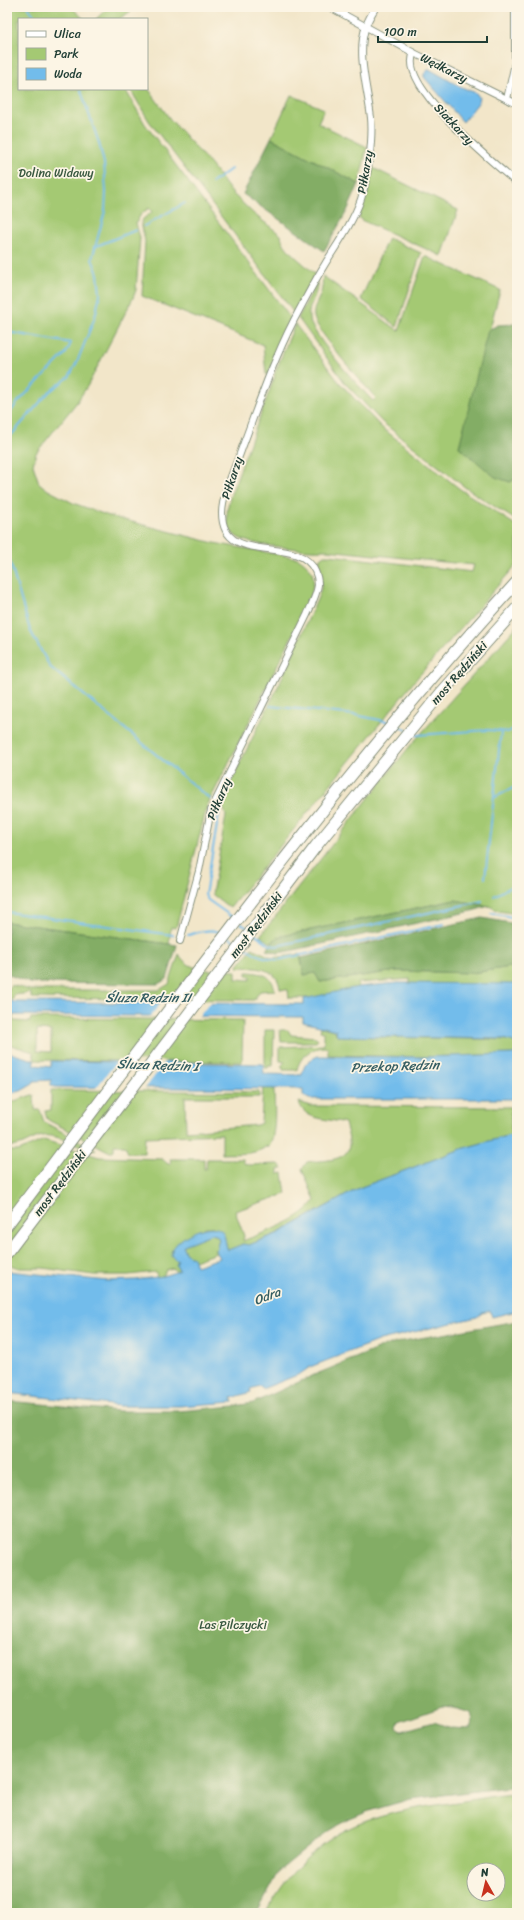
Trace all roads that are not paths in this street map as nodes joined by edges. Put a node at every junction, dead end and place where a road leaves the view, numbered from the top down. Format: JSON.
{"nodes":[{"id":1,"x":330,"y":7,"type":"edge"},
{"id":2,"x":376,"y":7,"type":"edge"},
{"id":3,"x":515,"y":7,"type":"edge"},
{"id":4,"x":366,"y":26,"type":"junction"},
{"id":5,"x":414,"y":53,"type":"junction"},
{"id":6,"x":507,"y":99,"type":"junction"},
{"id":7,"x":517,"y":104,"type":"edge"},
{"id":8,"x":517,"y":183,"type":"edge"},
{"id":9,"x":517,"y":582,"type":"edge"},
{"id":10,"x":517,"y":608,"type":"edge"},
{"id":11,"x":180,"y":941,"type":"dead end"},
{"id":12,"x":7,"y":1225,"type":"edge"},
{"id":13,"x":7,"y":1253,"type":"edge"}],
"edges":[{"from":1,"to":4,"type":"street","name":"Wędkarzy"},
{"from":2,"to":4,"type":"street","name":"Piłkarzy"},
{"from":3,"to":6,"type":"street"},
{"from":4,"to":5,"type":"street","name":"Wędkarzy"},
{"from":4,"to":11,"type":"street","name":"Piłkarzy"},
{"from":5,"to":6,"type":"street","name":"Wędkarzy"},
{"from":5,"to":8,"type":"street","name":"Siatkarzy"},
{"from":6,"to":7,"type":"street","name":"Wędkarzy"},
{"from":9,"to":12,"type":"highway","name":"most Rędziński"},
{"from":10,"to":13,"type":"highway","name":"most Rędziński"}]}
